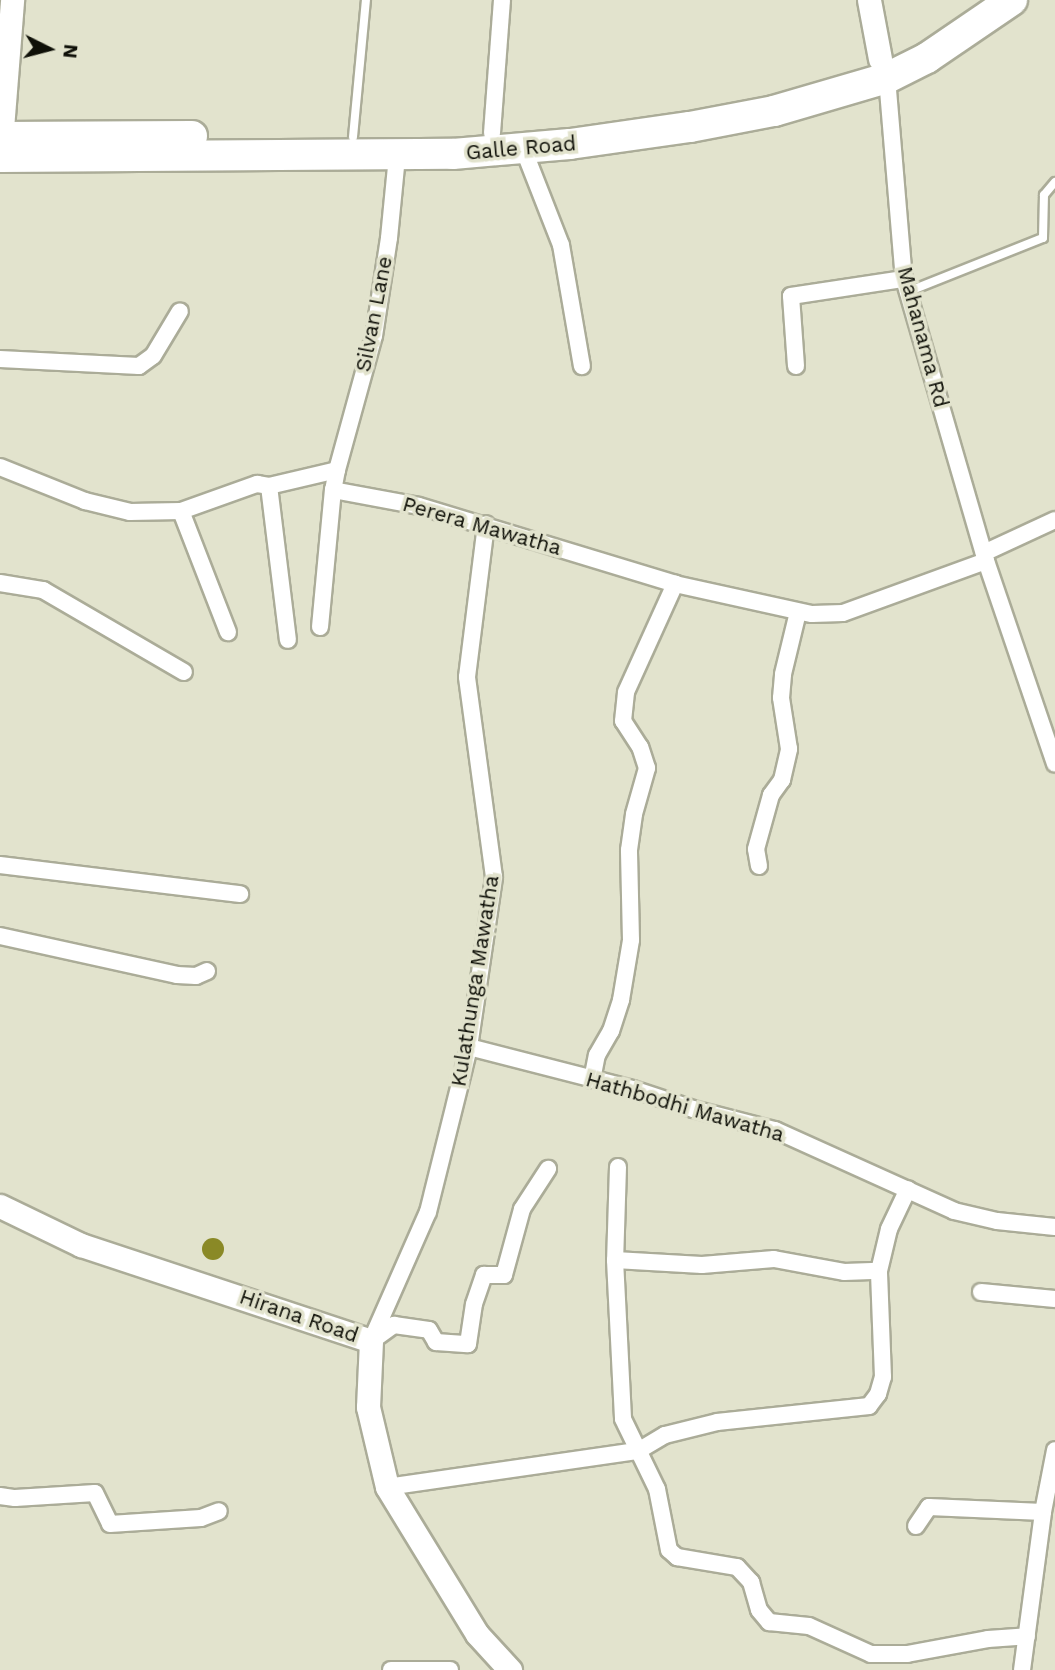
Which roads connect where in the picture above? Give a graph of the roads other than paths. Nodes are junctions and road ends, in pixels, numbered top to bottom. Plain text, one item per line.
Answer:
1 (12, 0) edge
2 (366, 0) edge
3 (502, 0) edge
4 (869, 0) edge
5 (984, 0) edge
6 (1012, 0) edge
7 (883, 68) junction
8 (492, 133) junction
9 (353, 136) junction
10 (0, 137) edge
11 (397, 147) junction
12 (523, 148) junction
13 (0, 157) edge
14 (1055, 182) edge
15 (906, 285) junction
16 (180, 311) dead end
17 (0, 359) edge
18 (582, 366) dead end
19 (796, 366) dead end
20 (0, 467) edge
21 (337, 470) junction
22 (269, 486) junction
23 (333, 490) junction
24 (181, 511) junction
25 (1055, 520) edge
26 (486, 524) junction
27 (984, 554) junction
28 (0, 583) edge
29 (675, 584) junction
30 (798, 612) junction
31 (320, 627) dead end
32 (228, 632) dead end
33 (288, 640) dead end
34 (184, 672) dead end
35 (1051, 739) edge
36 (1055, 764) edge
37 (0, 866) edge
38 (759, 866) dead end
39 (240, 894) dead end
40 (0, 936) edge
41 (207, 971) dead end
42 (469, 1047) junction
43 (592, 1080) junction
44 (618, 1167) dead end
45 (548, 1169) dead end
46 (908, 1189) junction
47 (0, 1206) edge
48 (1055, 1227) edge
49 (615, 1261) junction
50 (879, 1271) junction
51 (981, 1292) dead end
52 (1055, 1299) edge
53 (371, 1341) junction
54 (1055, 1450) edge
55 (638, 1451) junction
56 (387, 1487) junction
57 (0, 1496) edge
58 (1048, 1504) edge
59 (219, 1511) dead end
60 (916, 1526) dead end
61 (1027, 1636) junction
62 (391, 1670) edge
63 (450, 1670) edge
64 (510, 1670) edge
65 (1023, 1670) edge

1 - 10 street
2 - 9 lane
3 - 8 street
4 - 7 street
5 - 7 highway, Galle Road
6 - 7 highway, Galle Road
7 - 8 highway, Galle Road
7 - 12 highway, Galle Road
7 - 15 street, Mahanama Rd
8 - 11 highway, Galle Road
9 - 10 highway, Galle Road
9 - 11 highway, Galle Road
10 - 13 street
11 - 12 highway, Galle Road
11 - 13 highway, Galle Road
11 - 21 street, Silvan Lane
12 - 18 street
14 - 15 lane
15 - 19 street
15 - 27 street, Mahanama Rd
16 - 17 street
20 - 24 street
21 - 22 street
21 - 23 street
22 - 24 street
22 - 33 street
23 - 26 street, Perera Mawatha
23 - 31 street
24 - 32 street
25 - 27 street, Perera Mawatha
26 - 29 street, Perera Mawatha
26 - 42 street, Kulathunga Mawatha
27 - 30 street, Perera Mawatha
27 - 35 street, Mahanama Rd
28 - 34 street
29 - 30 street, Perera Mawatha
29 - 43 street
30 - 38 street
35 - 36 street, Mahanama Rd
37 - 39 street
40 - 41 street
42 - 43 street, Hathbodhi Mawatha
42 - 53 street, Kulathunga Mawatha
43 - 46 street, Hathbodhi Mawatha
44 - 49 street
45 - 53 street
46 - 48 street, Hathbodhi Mawatha
46 - 50 street
47 - 53 street, Hirana Road
49 - 50 street
49 - 55 street
50 - 55 street
51 - 52 street
53 - 56 street, Hirana Road
54 - 58 street
55 - 56 street
55 - 61 street
56 - 64 street, Hirana Road
57 - 59 street
58 - 60 street
58 - 61 street
61 - 65 street
62 - 63 street

